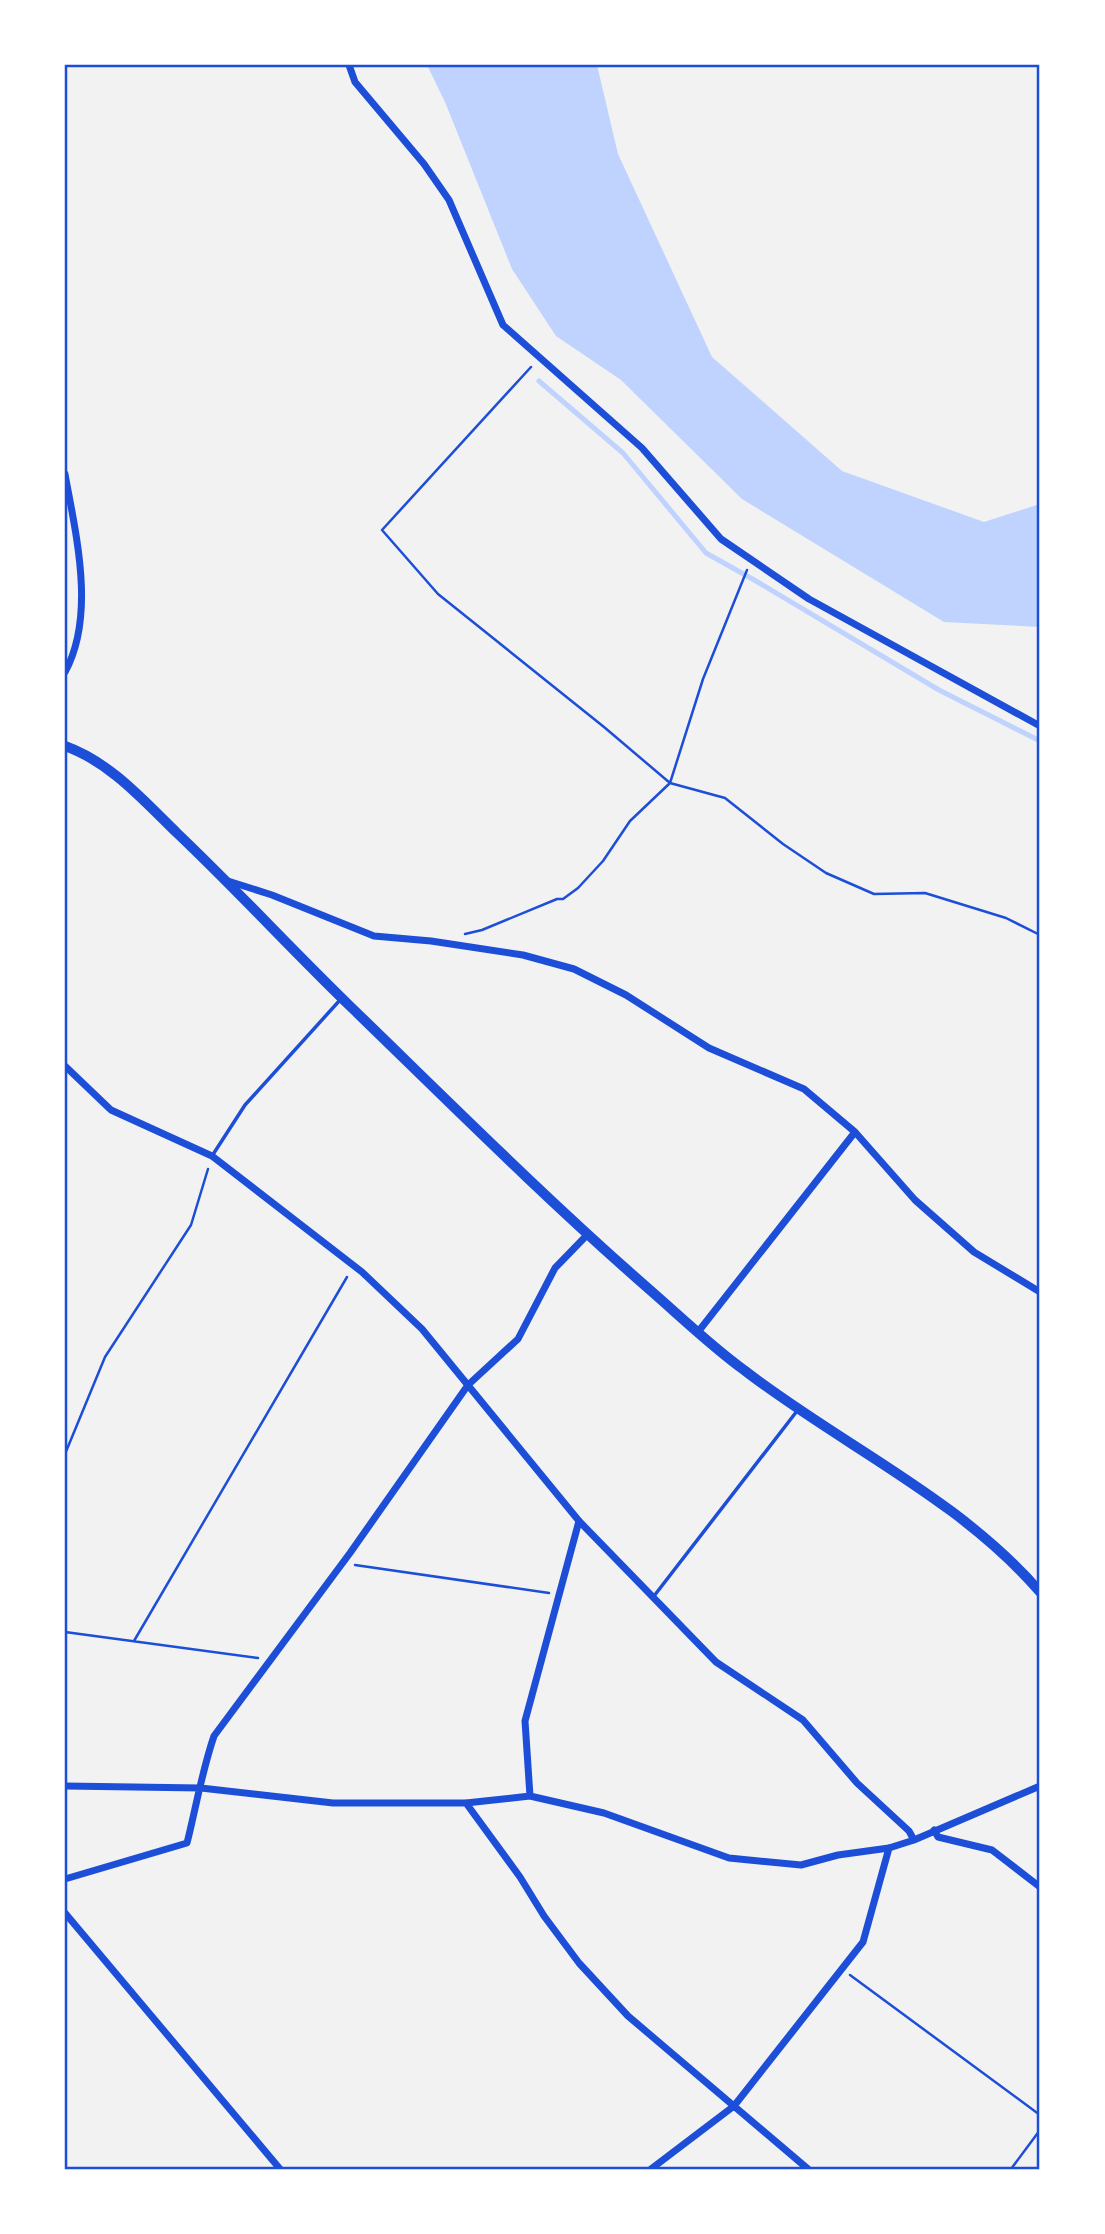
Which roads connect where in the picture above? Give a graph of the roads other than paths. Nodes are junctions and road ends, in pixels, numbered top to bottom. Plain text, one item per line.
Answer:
1 (349, 65) edge
2 (65, 474) edge
3 (65, 672) edge
4 (1040, 726) edge
5 (65, 746) edge
6 (227, 881) junction
7 (341, 998) junction
8 (65, 1066) edge
9 (855, 1132) junction
10 (212, 1156) junction
11 (587, 1235) junction
12 (1040, 1292) edge
13 (698, 1332) junction
14 (468, 1385) junction
15 (798, 1410) junction
16 (579, 1521) junction
17 (1040, 1592) edge
18 (653, 1598) junction
19 (65, 1786) edge
20 (1040, 1787) edge
21 (201, 1788) junction
22 (530, 1796) junction
23 (466, 1803) junction
24 (934, 1830) junction
25 (914, 1840) junction
26 (889, 1847) junction
27 (65, 1879) edge
28 (1040, 1887) edge
29 (65, 1913) edge
30 (734, 2106) junction
31 (280, 2169) edge
32 (651, 2169) edge
33 (807, 2169) edge

1 - 4 street
2 - 3 street
5 - 6 main road
6 - 7 main road
6 - 9 street
7 - 10 lane
7 - 11 main road
8 - 10 street
9 - 12 street
9 - 13 street
10 - 14 street
11 - 13 main road
11 - 14 street
13 - 15 main road
14 - 16 street
14 - 21 street
15 - 17 main road
15 - 18 lane
16 - 18 street
16 - 22 street
18 - 25 street
19 - 21 street
20 - 24 street
21 - 23 street
21 - 27 street
22 - 23 street
22 - 26 street
23 - 30 street
24 - 25 street
24 - 28 street
25 - 26 street
26 - 30 street
29 - 31 street
30 - 32 street
30 - 33 street

